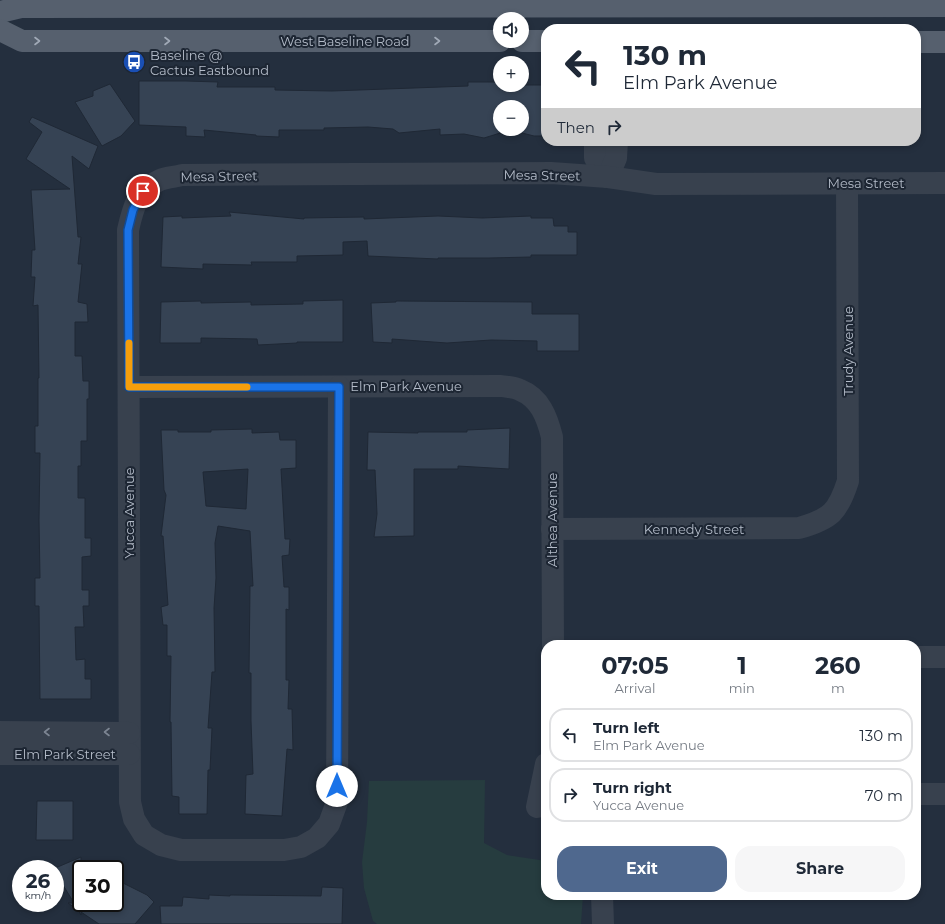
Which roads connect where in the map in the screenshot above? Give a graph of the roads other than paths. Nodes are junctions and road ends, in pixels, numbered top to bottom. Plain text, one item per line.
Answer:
1 (164, 3) edge
2 (323, 3) edge
3 (577, 3) edge
4 (758, 3) edge
5 (945, 6) edge
6 (0, 12) edge
7 (0, 30) edge
8 (493, 41) edge
9 (529, 41) edge
10 (541, 41) edge
11 (921, 42) edge
12 (945, 42) edge
13 (595, 146) edge
14 (617, 146) edge
15 (608, 177) junction
16 (945, 183) edge
17 (847, 184) junction
18 (143, 191) joint
19 (129, 387) junction
20 (339, 387) junction
21 (536, 400) joint
22 (832, 514) joint
23 (552, 529) junction
24 (553, 640) edge
25 (921, 657) edge
26 (945, 657) edge
27 (0, 732) edge
28 (129, 732) junction
29 (0, 754) edge
30 (129, 754) junction
31 (541, 788) edge
32 (921, 794) edge
33 (945, 794) edge
34 (537, 807) dead end
35 (602, 900) edge
36 (603, 924) edge

1 - 2 main road
1 - 6 main road
2 - 3 main road
3 - 4 main road
4 - 5 main road
7 -> 8 main road, West Baseline Road
9 - 10 main road
11 - 12 main road
13 - 15 street
14 - 15 street
15 - 17 street, Mesa Street
15 - 18 street, Mesa Street
16 - 17 street, Mesa Street
17 - 22 street, Trudy Avenue
18 - 19 street, Yucca Avenue
19 - 20 street, Elm Park Avenue
19 - 28 street, Yucca Avenue
20 - 21 street, Elm Park Avenue
20 - 30 street, Yucca Avenue
21 - 23 street, Althea Avenue
22 - 23 street, Kennedy Street
23 - 24 street, Althea Avenue
25 - 26 street
28 -> 27 street, Elm Park Street
28 - 30 street, Yucca Avenue
29 - 30 street, Elm Park Street
31 - 34 street
32 - 33 street
35 - 36 street

